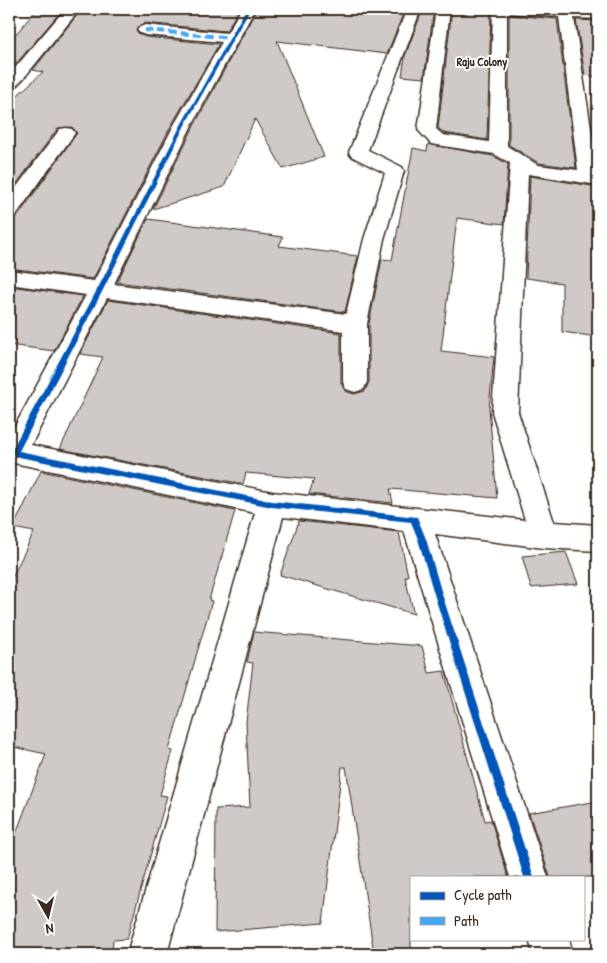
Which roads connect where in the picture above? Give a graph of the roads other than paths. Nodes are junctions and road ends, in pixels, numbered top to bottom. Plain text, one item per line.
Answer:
1 (73, 9) edge
2 (248, 9) edge
3 (414, 9) edge
4 (443, 9) edge
5 (500, 9) edge
6 (509, 9) edge
7 (566, 13) junction
8 (598, 15) edge
9 (145, 30) dead end
10 (232, 38) junction
11 (12, 78) edge
12 (66, 133) dead end
13 (498, 149) junction
14 (519, 162) junction
15 (593, 178) edge
16 (9, 211) edge
17 (9, 277) edge
18 (100, 290) junction
19 (355, 324) junction
20 (355, 382) dead end
21 (10, 456) edge
22 (272, 504) junction
23 (414, 519) junction
24 (544, 535) junction
25 (598, 538) edge
26 (528, 876) edge
27 (549, 940) edge
28 (147, 954) edge
29 (553, 954) edge

1 - 11 street
2 - 10 street
3 - 19 street
4 - 13 street
5 - 13 street
6 - 7 street
7 - 8 street
7 - 15 street
9 - 10 street
10 - 18 street
12 - 16 street
13 - 14 street
14 - 15 street
14 - 24 street
17 - 18 street
18 - 19 street
18 - 21 street
19 - 20 street
21 - 22 street
22 - 23 street
22 - 28 street
23 - 24 street
23 - 26 street
24 - 25 street
27 - 29 street

